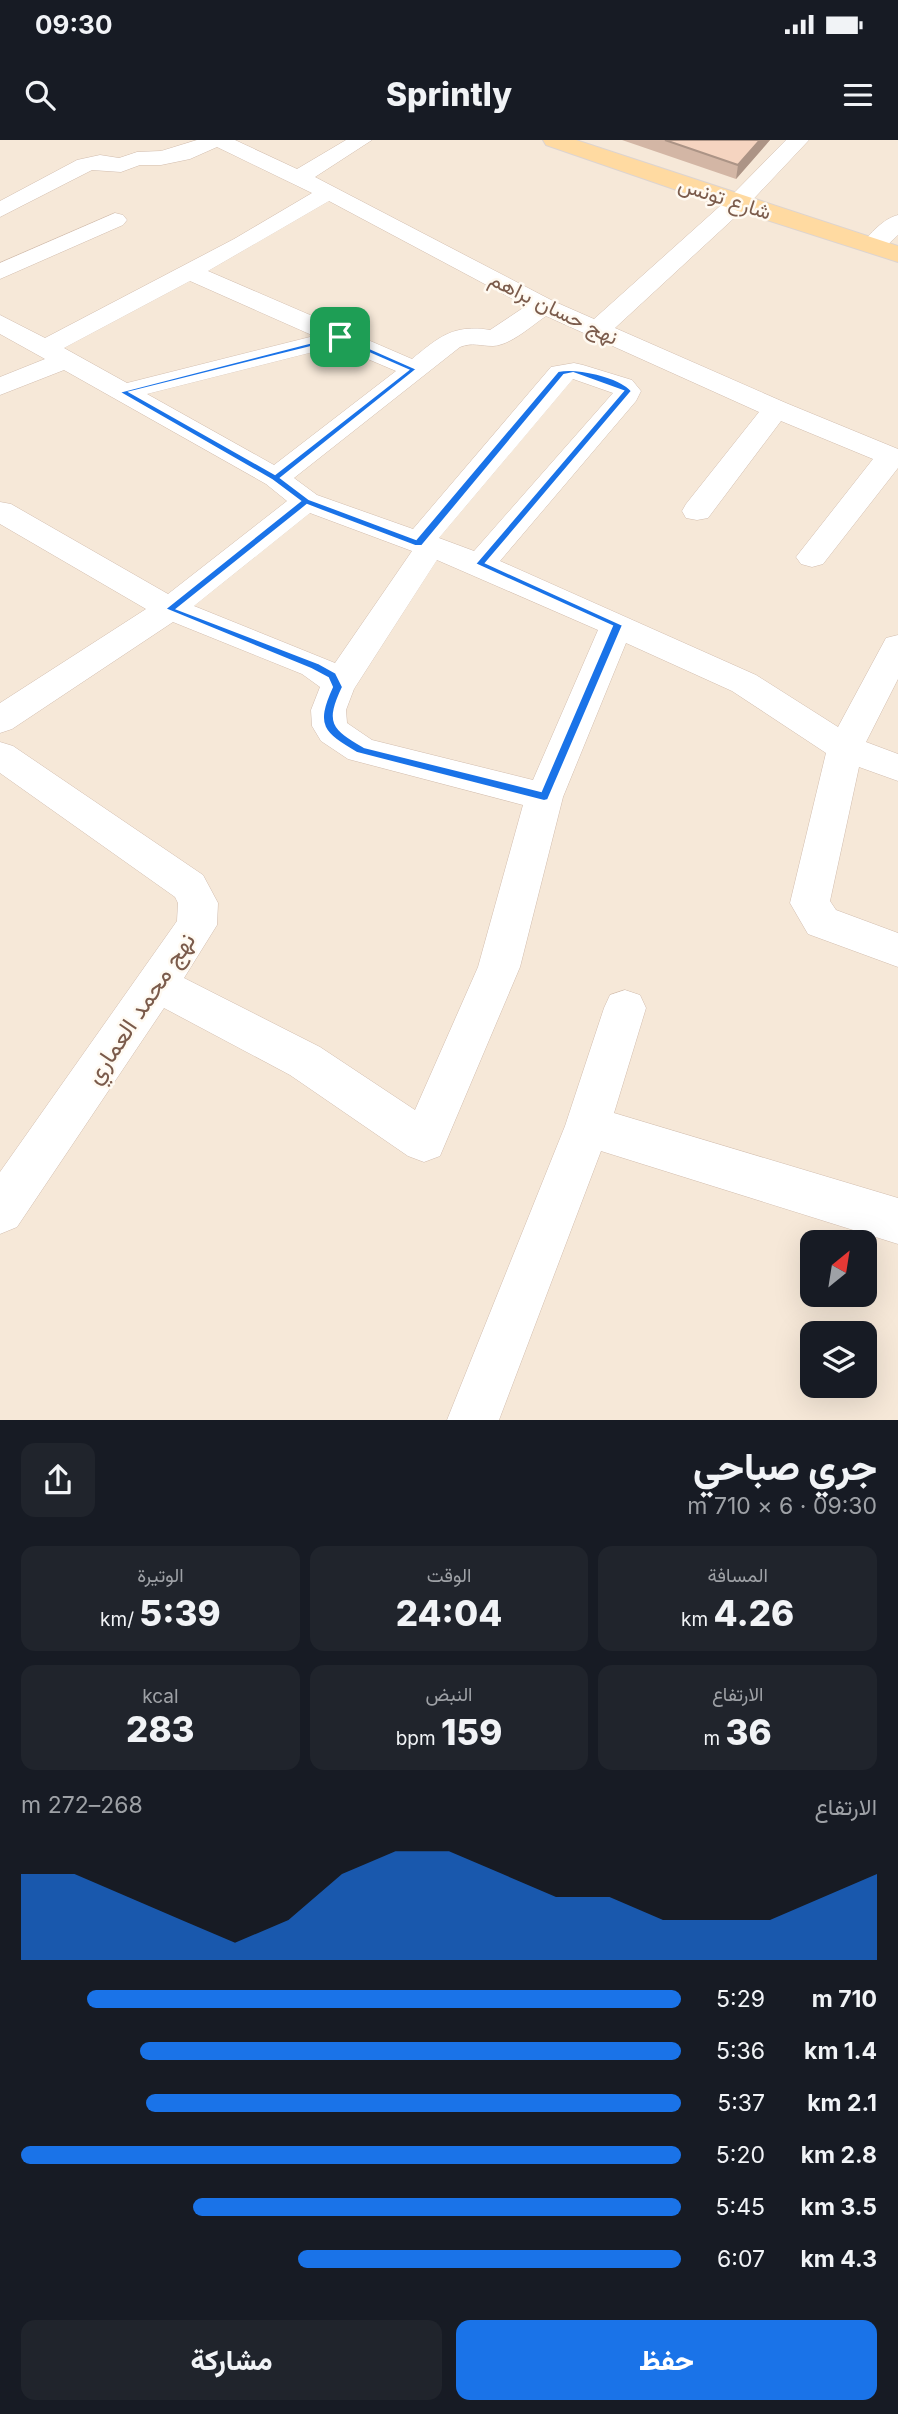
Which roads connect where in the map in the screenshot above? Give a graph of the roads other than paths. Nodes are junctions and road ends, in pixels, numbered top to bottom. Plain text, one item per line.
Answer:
1 (217, 140) edge
2 (361, 140) edge
3 (554, 140) edge
4 (798, 140) edge
5 (299, 177) junction
6 (329, 192) junction
7 (737, 203) junction
8 (0, 210) edge
9 (115, 220) dead end
10 (898, 222) edge
11 (873, 246) junction
12 (898, 254) edge
13 (0, 272) edge
14 (189, 272) junction
15 (544, 306) junction
16 (0, 323) edge
17 (597, 330) junction
18 (340, 337) junction
19 (56, 354) junction
20 (413, 369) junction
21 (0, 387) edge
22 (123, 392) junction
23 (776, 409) junction
24 (898, 426) edge
25 (888, 456) edge
26 (276, 478) junction
27 (306, 501) junction
28 (0, 511) edge
29 (697, 511) dead end
30 (424, 545) junction
31 (812, 557) dead end
32 (480, 564) junction
33 (170, 609) junction
34 (617, 625) junction
35 (898, 646) edge
36 (337, 687) junction
37 (0, 720) edge
38 (845, 748) junction
39 (0, 755) edge
40 (898, 768) edge
41 (544, 797) junction
42 (898, 950) edge
43 (157, 984) junction
44 (625, 1008) dead end
45 (588, 1126) junction
46 (2, 1204) edge
47 (898, 1221) edge
48 (473, 1420) edge

1 - 5 street, نهج حسان براهم
1 - 8 street
2 - 5 street
3 - 7 main road, شارع تونس
4 - 7 street
5 - 6 street, نهج حسان براهم
6 - 14 street
6 - 15 street, نهج حسان براهم
7 - 11 main road, شارع تونس
7 - 17 street
9 - 13 street
10 - 11 street
11 - 12 main road, شارع تونس
14 - 18 street
14 - 19 street
15 - 17 street, نهج حسان براهم
15 - 20 street
16 - 19 street
17 - 23 street, نهج حسان براهم
18 - 20 street
18 - 22 street
19 - 21 street
19 - 22 street
20 - 26 street
22 - 26 street
23 - 25 street, نهج حسان براهم
23 - 29 street
24 - 25 street
25 - 31 street
26 - 27 street
27 - 30 street
27 - 33 street
28 - 33 street
30 - 32 street
30 - 32 street
30 - 36 street
32 - 34 street
33 - 36 street
33 - 37 street
34 - 38 street
34 - 41 street
35 - 38 street
36 - 41 street
38 - 40 street
38 - 42 street
39 - 43 street, نهج محمد العماري
41 - 43 street
43 - 46 street, نهج محمد العماري
44 - 45 street
45 - 47 street
45 - 48 street

